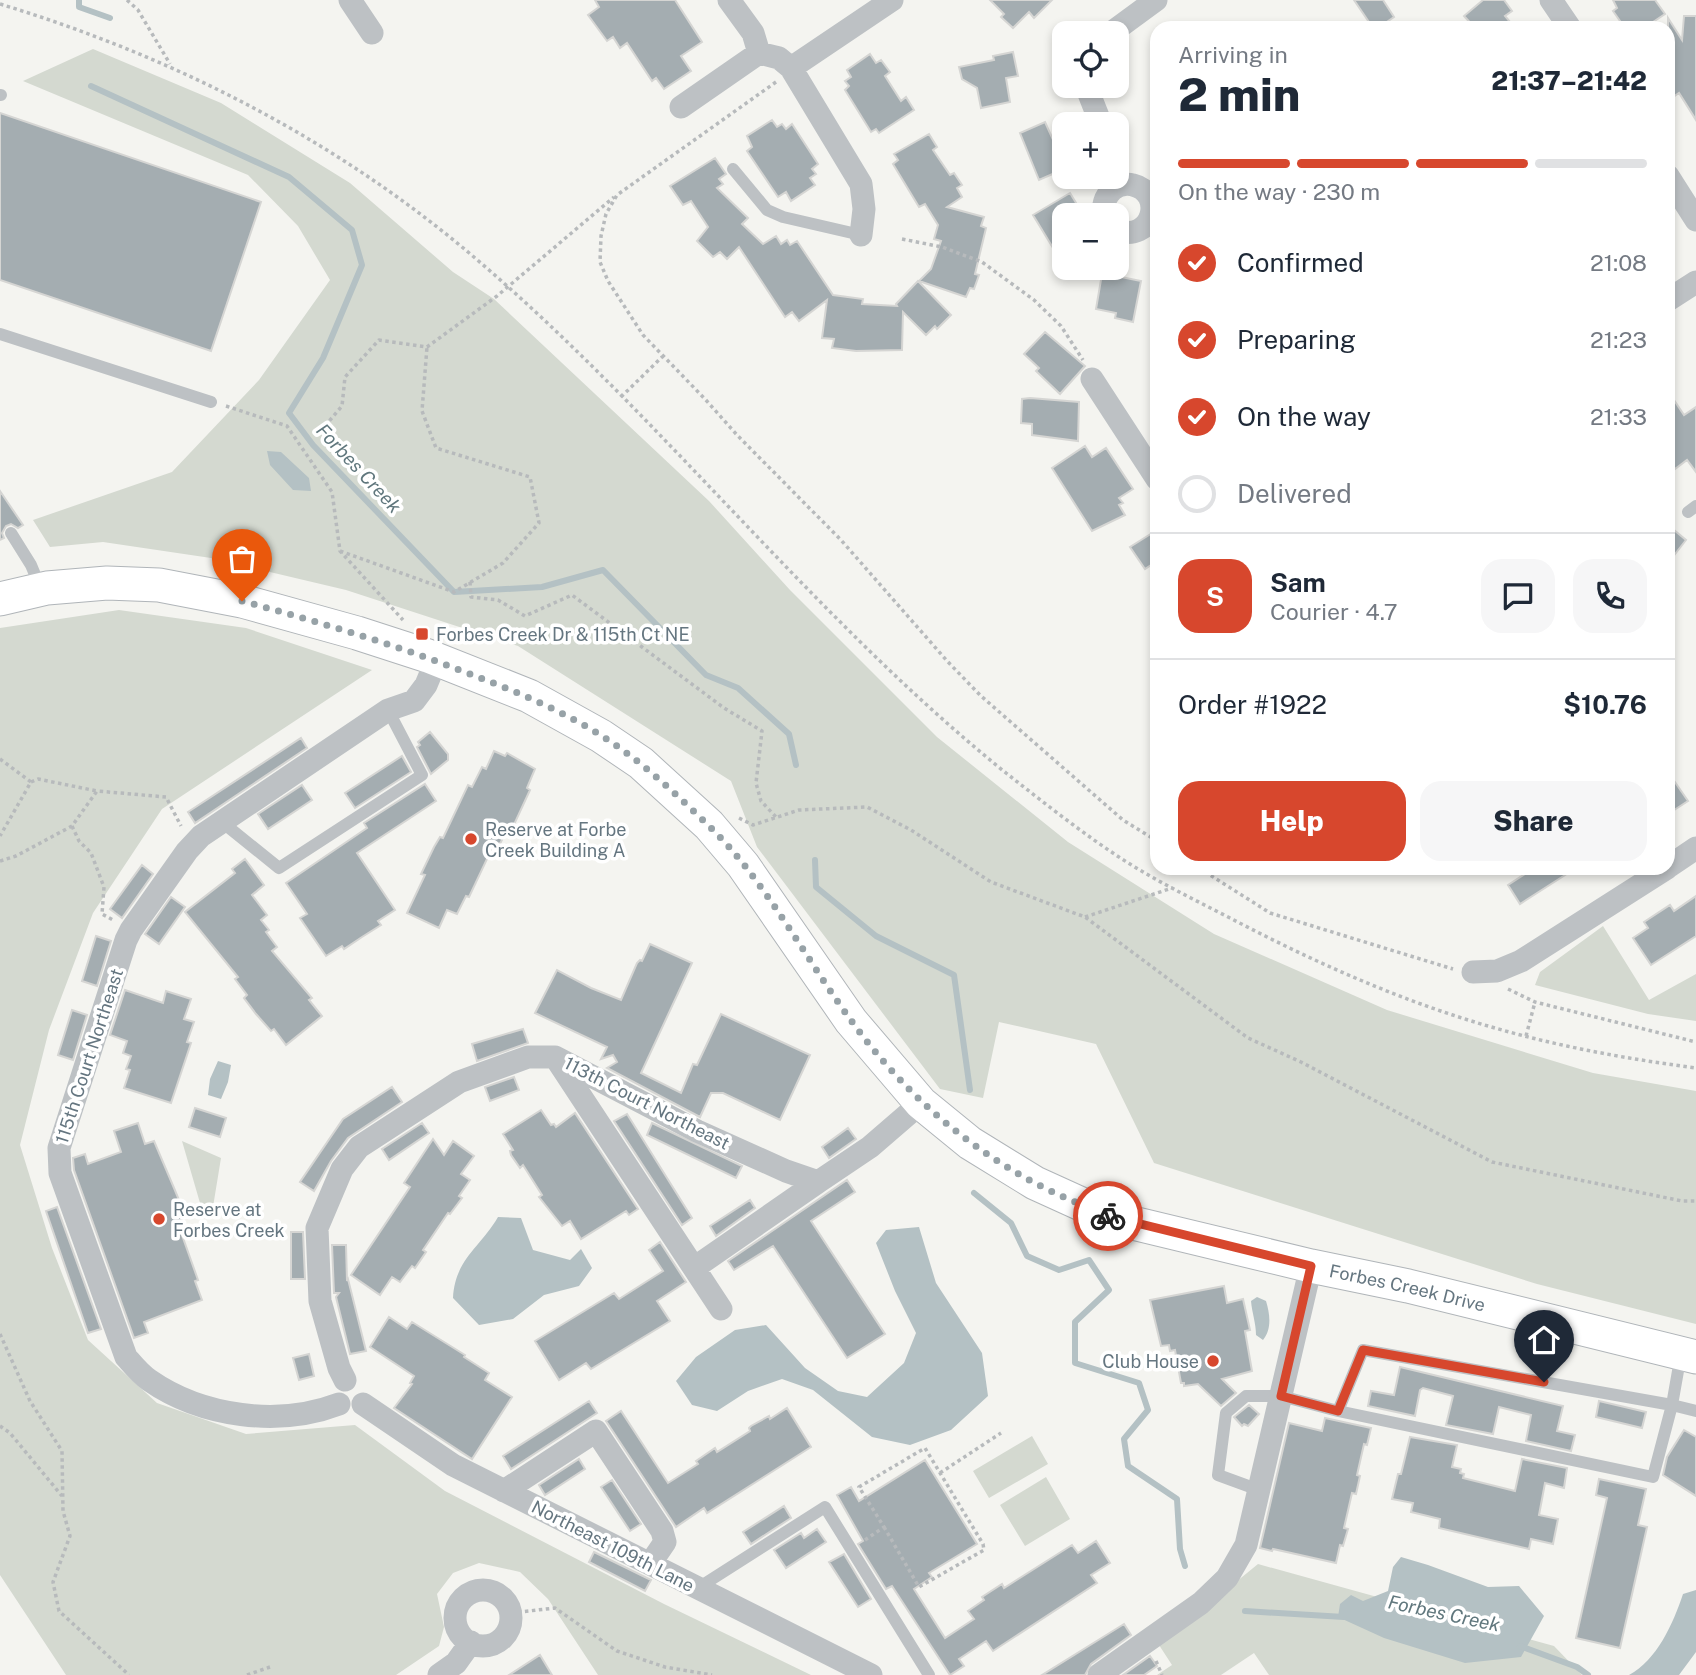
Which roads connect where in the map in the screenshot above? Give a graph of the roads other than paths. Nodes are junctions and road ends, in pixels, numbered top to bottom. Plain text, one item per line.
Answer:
1 (350, 0) edge
2 (729, 0) edge
3 (892, 0) edge
4 (1156, 0) edge
5 (1551, 0) edge
6 (1127, 21) edge
7 (1565, 21) edge
8 (372, 33) dead end
9 (759, 53) junction
10 (783, 71) junction
11 (681, 107) dead end
12 (733, 169) dead end
13 (1129, 181) edge
14 (1675, 187) edge
15 (1150, 198) edge
16 (1150, 216) edge
17 (1696, 220) edge
18 (1129, 234) edge
19 (861, 235) joint
20 (1696, 282) edge
21 (1675, 296) edge
22 (0, 334) edge
23 (1087, 370) road end
24 (211, 402) road end
25 (1150, 468) edge
26 (11, 533) dead end
27 (44, 588) junction
28 (0, 599) edge
29 (436, 661) junction
30 (388, 710) junction
31 (222, 822) junction
32 (1696, 848) edge
33 (1675, 862) edge
34 (1656, 875) edge
35 (1473, 972) road end
36 (555, 1057) junction
37 (921, 1103) junction
38 (818, 1182) junction
39 (1311, 1266) junction
40 (694, 1268) junction
41 (721, 1309) dead end
42 (1689, 1355) edge
43 (345, 1380) junction
44 (1281, 1396) junction
45 (339, 1404) junction
46 (363, 1404) junction
47 (1672, 1405) junction
48 (1338, 1411) junction
49 (1696, 1411) edge
50 (1259, 1490) junction
51 (504, 1491) junction
52 (650, 1564) junction
53 (698, 1588) junction
54 (471, 1642) junction
55 (439, 1675) edge
56 (872, 1675) edge
57 (929, 1675) edge
58 (1098, 1675) edge

1 - 8 street
2 - 9 street
3 - 10 street
4 - 6 street
5 - 7 street
9 - 10 street
9 - 11 street
10 - 19 street
12 - 19 lane
13 - 15 street
14 - 17 street
16 - 18 street
20 - 21 street
22 - 24 lane
23 - 25 street
26 - 27 lane
27 - 28 street, Forbes Creek Drive
27 - 29 street, Forbes Creek Drive
29 - 30 street, 115th Court Northeast
29 - 37 street, Forbes Creek Drive
30 - 31 street, 115th Court Northeast
30 - 31 lane
31 - 45 street, 115th Court Northeast
32 - 33 street
34 - 35 street
36 - 38 street, 113th Court Northeast
36 - 40 street
36 - 43 street, 113th Court Northeast
37 - 38 street
37 - 39 street, Forbes Creek Drive
38 - 40 street
39 - 42 street, Forbes Creek Drive
39 - 44 street
40 - 41 street
42 - 47 lane
43 - 45 street
43 - 46 street
44 - 48 lane
44 - 50 street
44 - 50 lane
45 - 46 street
46 - 51 street, Northeast 109th Lane
47 - 48 lane
47 - 48 lane
47 - 49 lane
50 - 58 street
51 - 52 street, Northeast 109th Lane
51 - 52 street
52 - 53 street, Northeast 109th Lane
53 - 56 street, Northeast 109th Lane
53 - 57 lane
54 - 54 street
54 - 55 street

